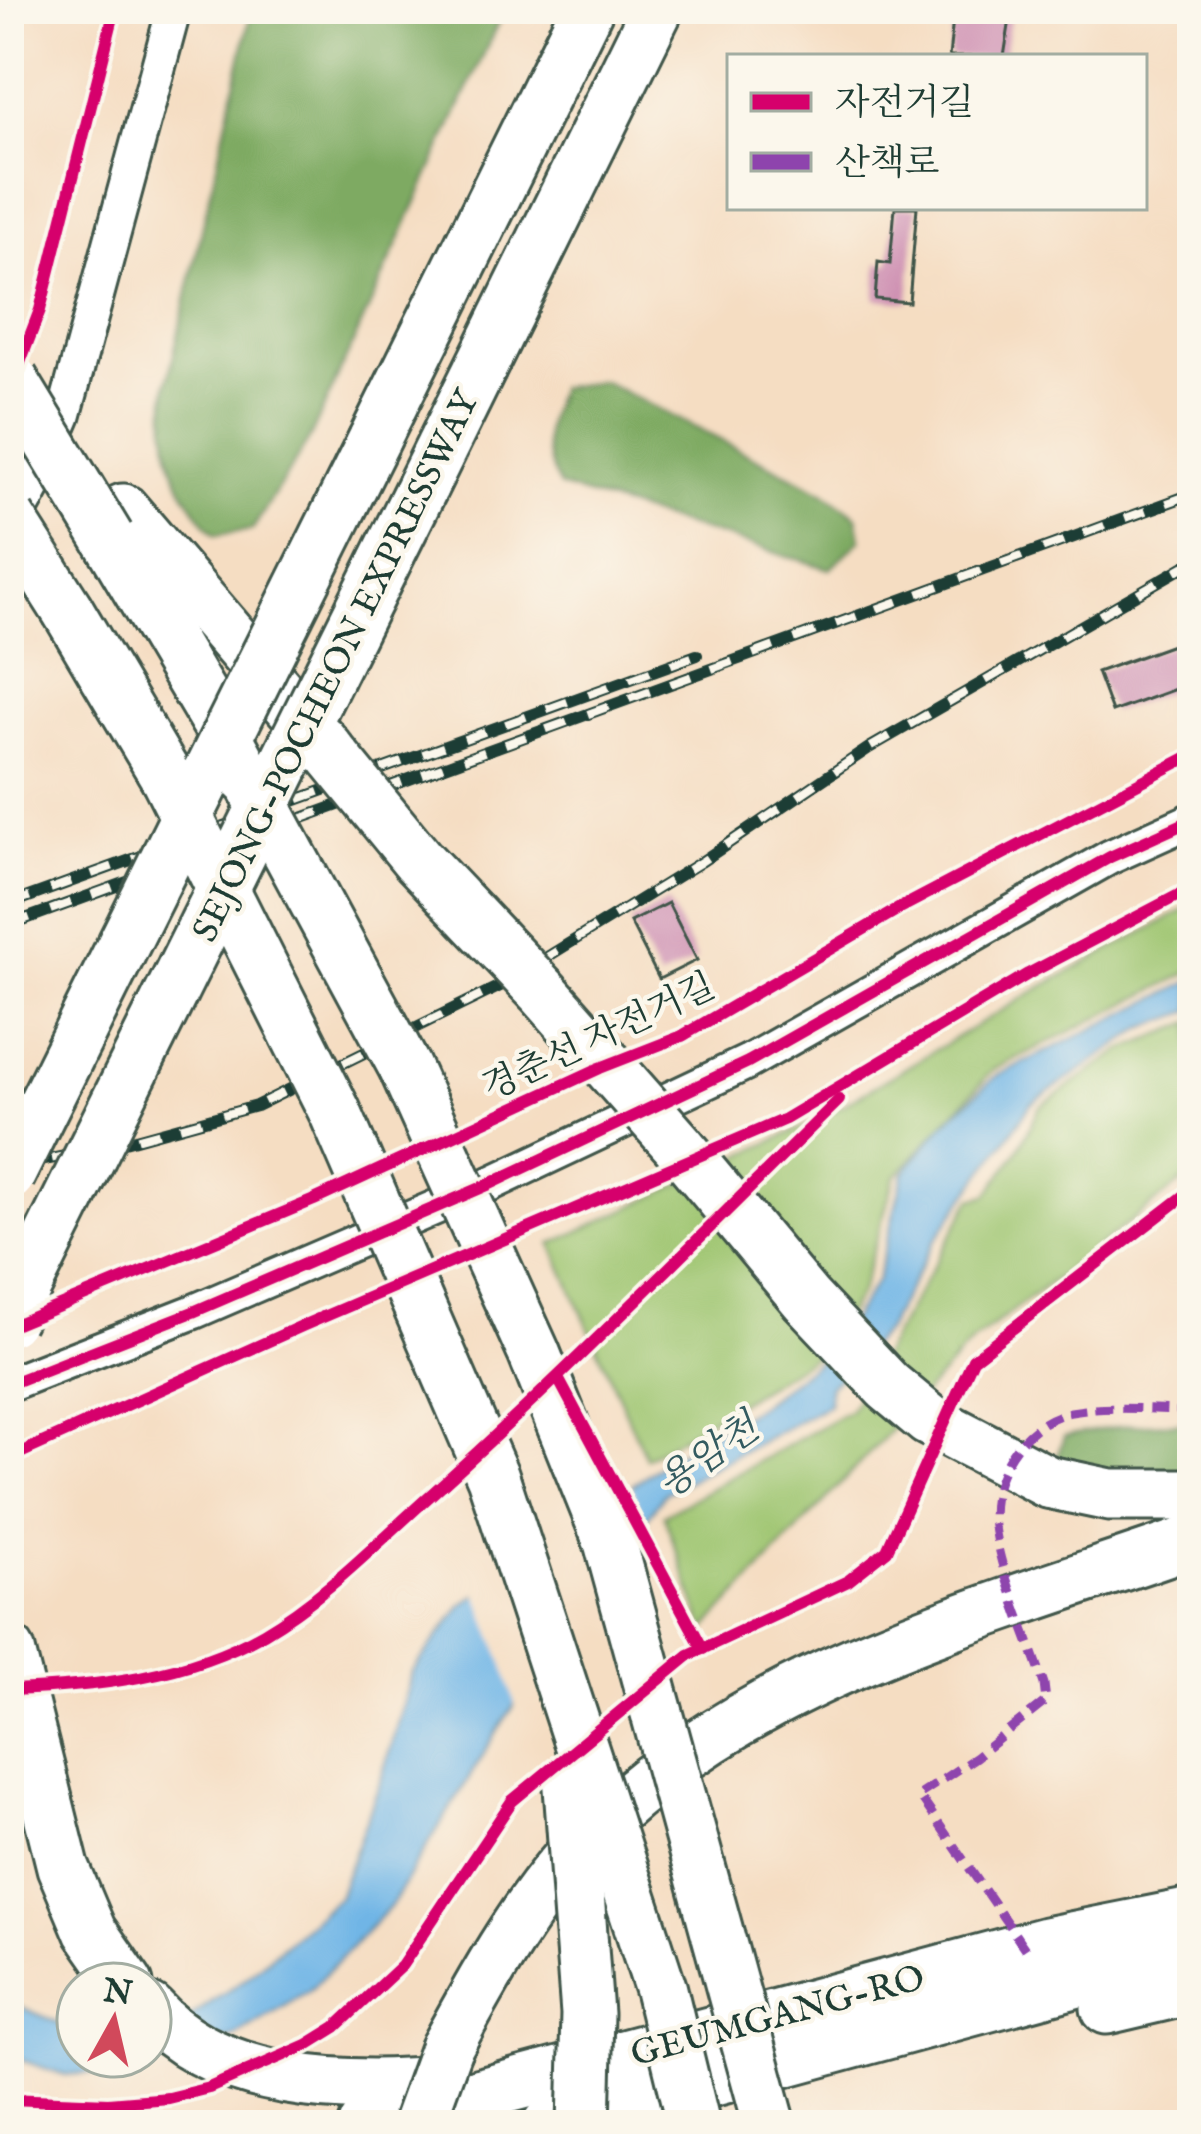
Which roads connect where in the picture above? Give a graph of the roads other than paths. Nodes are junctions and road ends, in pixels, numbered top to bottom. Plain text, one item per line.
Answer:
1 (174, 9) edge
2 (587, 9) edge
3 (657, 9) edge
4 (11, 377) edge
5 (9, 518) edge
6 (115, 524) junction
7 (9, 532) edge
8 (1192, 820) edge
9 (9, 1175) edge
10 (9, 1320) edge
11 (9, 1384) edge
12 (1192, 1495) edge
13 (1192, 1541) edge
14 (9, 1652) edge
15 (562, 1690) junction
16 (1192, 1898) edge
17 (1192, 1914) edge
18 (1046, 1943) junction
19 (1192, 1950) edge
20 (110, 1960) edge
21 (1192, 1988) edge
22 (174, 2032) edge
23 (369, 2106) edge
24 (418, 2125) edge
25 (549, 2125) edge
26 (584, 2125) edge
27 (666, 2125) edge
28 (694, 2125) edge
29 (770, 2125) edge

1 - 7 street
2 - 9 highway, SEJONG-POCHEON EXPRESSWAY, bridge
3 - 10 highway, SEJONG-POCHEON EXPRESSWAY, bridge
4 - 6 highway, bridge
5 - 15 highway, bridge
6 - 12 highway, bridge
6 - 29 highway, bridge
8 - 11 street
13 - 24 highway, bridge
14 - 20 highway
15 - 26 highway, bridge
15 - 28 highway, bridge
16 - 18 highway
17 - 18 highway, GEUMGANG-RO
18 - 23 highway, GEUMGANG-RO
19 - 25 highway, GEUMGANG-RO
21 - 27 highway
22 - 23 highway, GEUMGANG-RO

